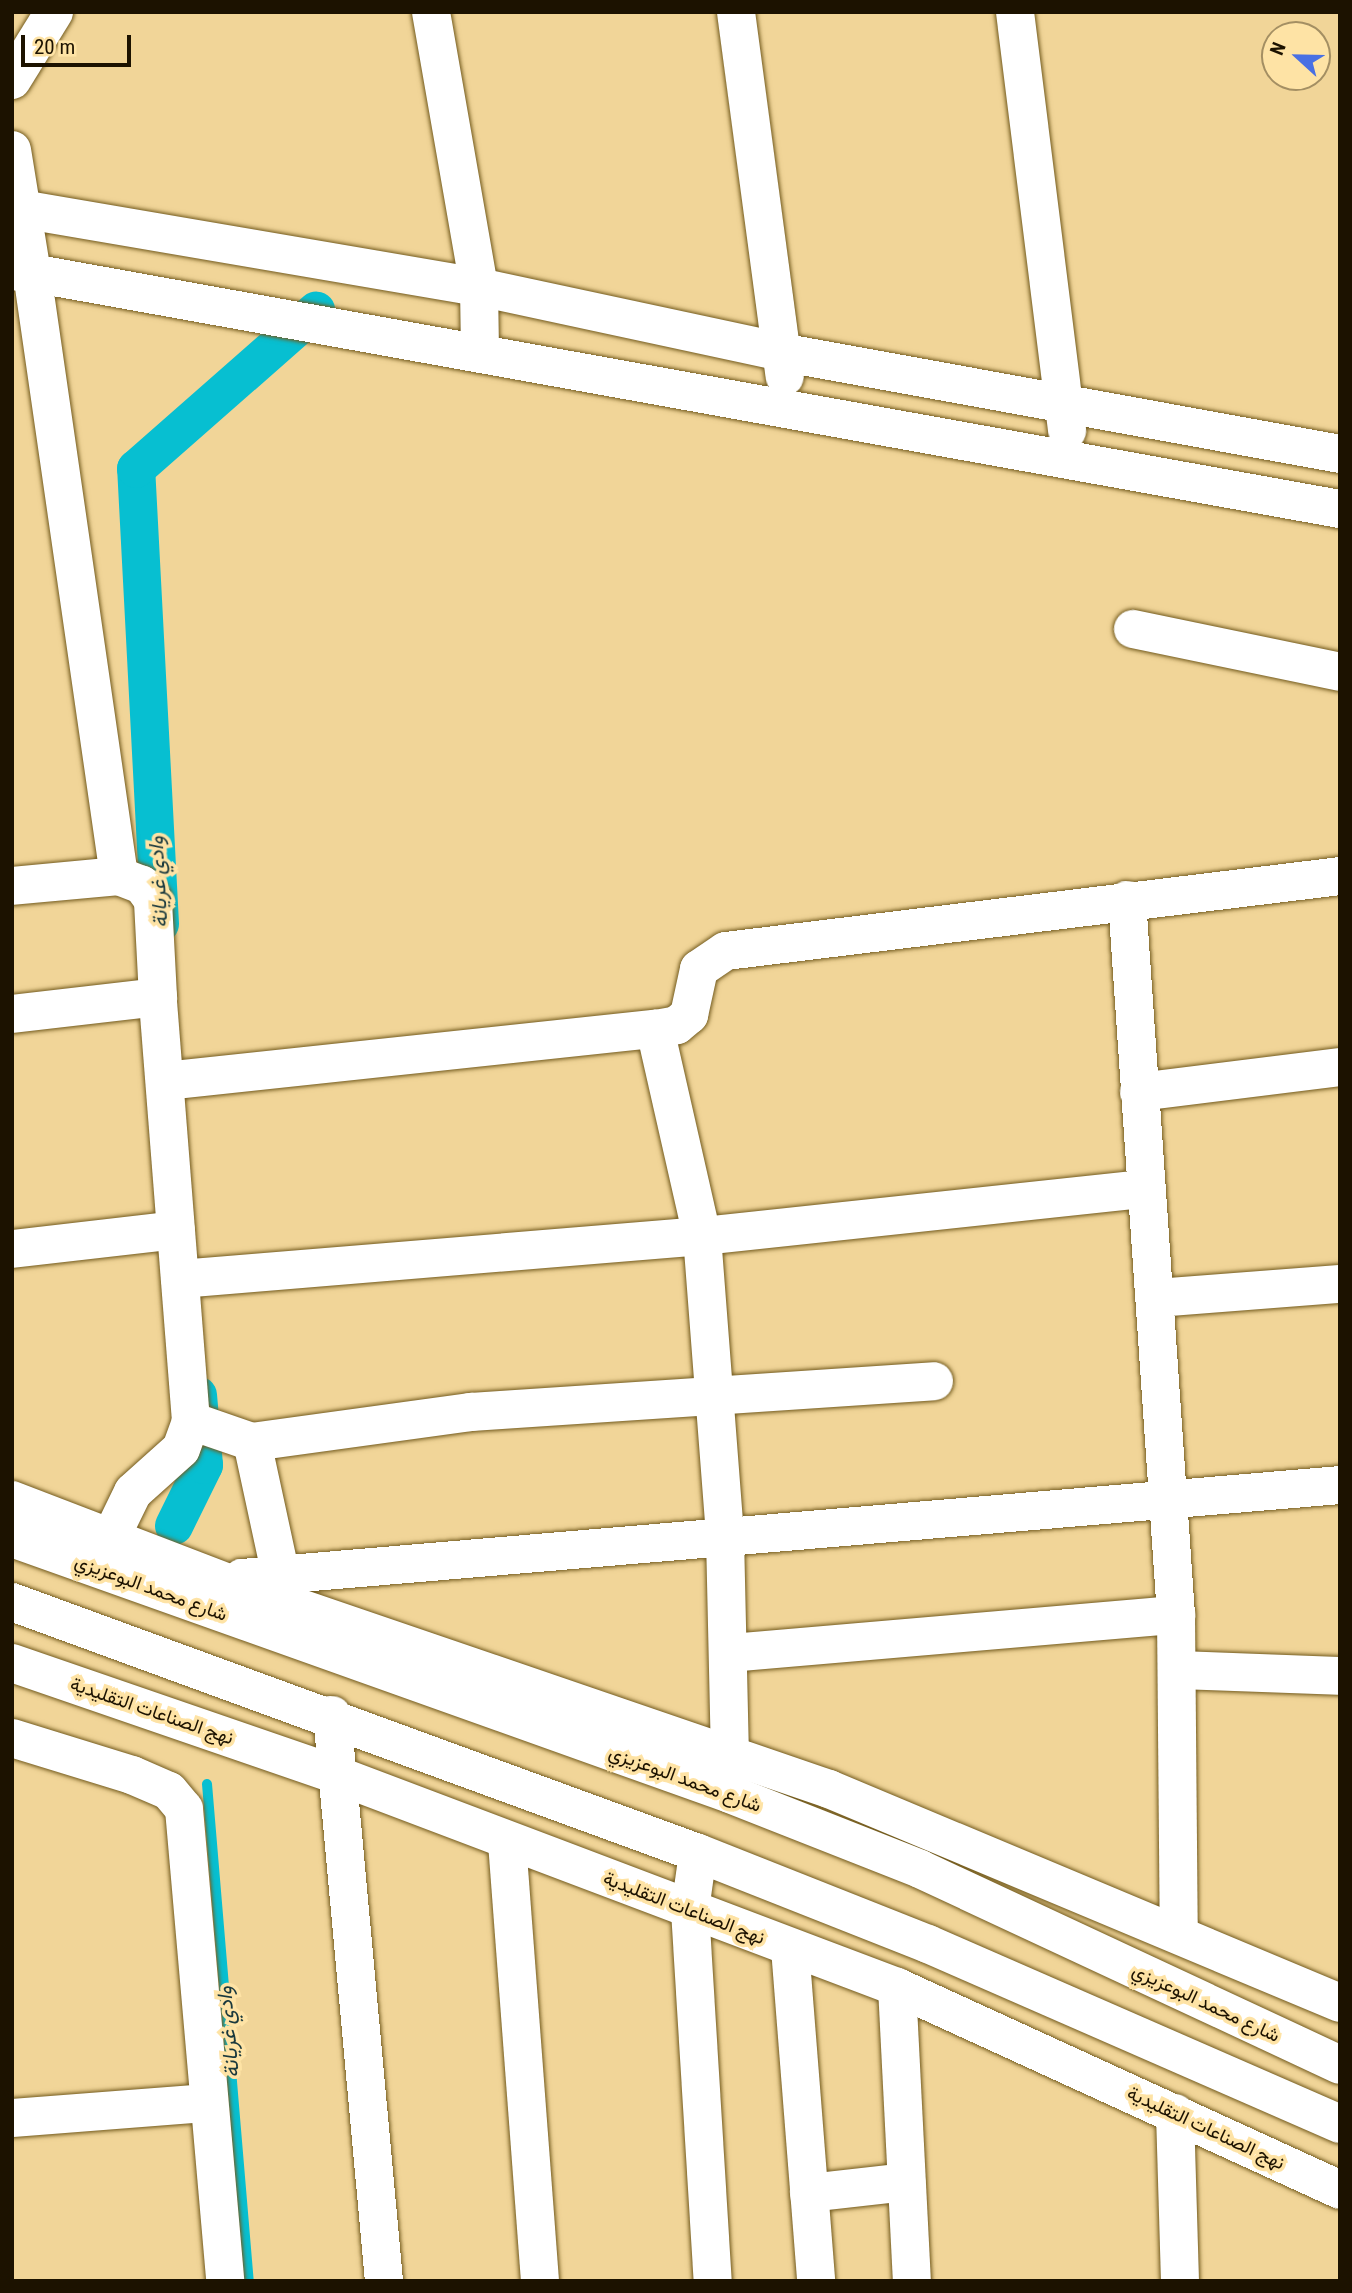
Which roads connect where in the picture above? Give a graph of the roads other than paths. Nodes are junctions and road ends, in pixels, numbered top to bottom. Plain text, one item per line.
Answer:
1 (54, 12) edge
2 (431, 12) edge
3 (736, 12) edge
4 (1015, 12) edge
5 (12, 80) edge
6 (12, 150) edge
7 (21, 209) junction
8 (22, 272) edge
9 (479, 287) junction
10 (480, 352) junction
11 (786, 353) junction
12 (1067, 407) junction
13 (784, 410) junction
14 (1340, 454) edge
15 (1066, 461) junction
16 (1340, 509) edge
17 (1133, 629) dead end
18 (1340, 672) edge
19 (119, 876) junction
20 (1340, 876) edge
21 (12, 887) edge
22 (1127, 900) junction
23 (158, 997) junction
24 (12, 1014) edge
25 (655, 1029) junction
26 (1340, 1067) edge
27 (164, 1081) junction
28 (1139, 1091) junction
29 (1144, 1189) junction
30 (176, 1230) junction
31 (702, 1236) junction
32 (12, 1249) edge
33 (180, 1279) junction
34 (1340, 1284) edge
35 (1156, 1298) junction
36 (934, 1381) dead end
37 (716, 1396) junction
38 (191, 1421) junction
39 (252, 1442) junction
40 (1340, 1485) edge
41 (12, 1500) edge
42 (1167, 1500) junction
43 (112, 1535) junction
44 (725, 1537) junction
45 (12, 1538) edge
46 (281, 1576) junction
47 (227, 1599) junction
48 (12, 1602) edge
49 (1176, 1615) junction
50 (730, 1653) junction
51 (12, 1663) edge
52 (1178, 1670) junction
53 (1340, 1676) edge
54 (332, 1714) junction
55 (12, 1738) edge
56 (730, 1756) junction
57 (334, 1774) junction
58 (507, 1842) junction
59 (698, 1853) junction
60 (690, 1910) junction
61 (1179, 1932) junction
62 (790, 1948) junction
63 (897, 1987) junction
64 (1340, 2003) edge
65 (1340, 2065) edge
66 (208, 2103) junction
67 (1175, 2113) junction
68 (12, 2118) edge
69 (1340, 2124) edge
70 (906, 2182) junction
71 (1340, 2190) edge
72 (809, 2193) junction
73 (225, 2281) edge
74 (384, 2281) edge
75 (540, 2281) edge
76 (713, 2281) edge
77 (816, 2281) edge
78 (912, 2281) edge
79 (1180, 2281) edge

1 - 5 main road
2 - 9 main road
3 - 11 main road
4 - 12 main road
6 - 7 main road
7 - 8 main road
7 - 9 main road
8 - 10 main road
8 - 19 main road
9 - 10 main road
9 - 11 main road
10 - 13 main road
11 - 12 main road
11 - 13 main road
12 - 14 main road
12 - 15 main road
13 - 15 main road
15 - 16 main road
17 - 18 main road
19 - 21 main road
19 - 23 main road
20 - 22 main road
22 - 25 main road
22 - 28 main road
23 - 24 main road
23 - 27 main road
25 - 27 main road
25 - 31 main road
26 - 28 main road
27 - 30 main road
28 - 29 main road
29 - 31 main road
29 - 35 main road
30 - 32 main road
30 - 33 main road
31 - 33 main road
31 - 37 main road
33 - 38 main road
34 - 35 main road
35 - 42 main road
36 - 37 main road
37 - 39 main road
37 - 44 main road
38 - 39 main road
38 - 43 main road
39 - 46 main road
40 - 42 main road
41 - 43 main road
42 - 44 main road
42 - 49 main road
43 - 47 main road
44 - 46 main road
44 - 50 main road
45 - 47 main road, شارع محمد البوعزيزي
46 - 47 main road
47 - 56 main road
47 - 65 main road, شارع محمد البوعزيزي
48 - 54 main road
49 - 50 main road
49 - 52 main road
50 - 56 main road
51 - 57 main road, نهج الصناعات التقليدية
52 - 53 main road
52 - 61 main road
54 - 57 main road
54 - 59 main road
55 - 66 main road
56 - 61 main road
57 - 58 main road, نهج الصناعات التقليدية
57 - 74 main road
58 - 60 main road, نهج الصناعات التقليدية
58 - 75 main road
59 - 60 main road
59 - 69 main road
60 - 62 main road, نهج الصناعات التقليدية
60 - 76 main road
61 - 64 main road
62 - 63 main road, نهج الصناعات التقليدية
62 - 72 main road
63 - 67 main road, نهج الصناعات التقليدية
63 - 70 main road
66 - 68 main road
66 - 73 main road
67 - 71 main road, نهج الصناعات التقليدية
67 - 79 main road
70 - 72 main road
70 - 78 main road
72 - 77 main road

